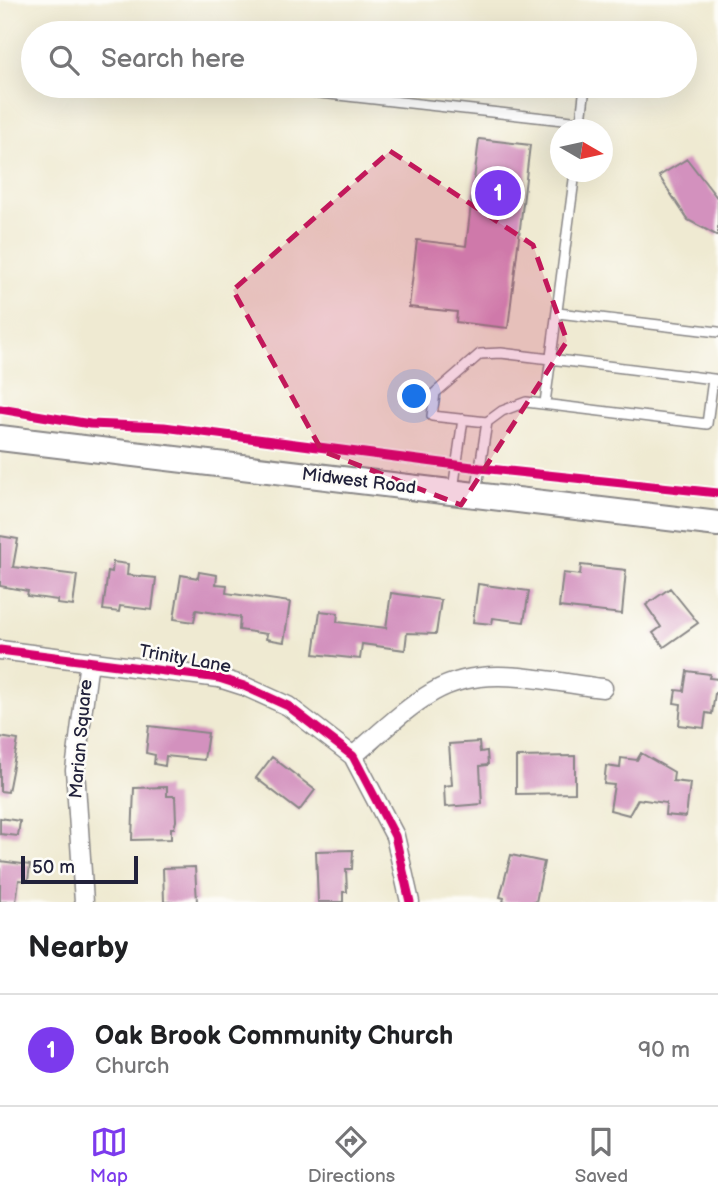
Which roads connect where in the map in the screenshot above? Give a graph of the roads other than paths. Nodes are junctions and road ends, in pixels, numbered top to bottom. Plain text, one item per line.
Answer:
1 (354, 98) edge
2 (584, 98) edge
3 (581, 119) edge
4 (550, 122) edge
5 (574, 182) edge
6 (558, 313) junction
7 (718, 332) edge
8 (550, 359) junction
9 (715, 379) edge
10 (545, 403) junction
11 (463, 419) junction
12 (487, 422) junction
13 (0, 438) edge
14 (464, 493) junction
15 (718, 524) edge
16 (0, 650) edge
17 (89, 660) junction
18 (603, 688) dead end
19 (352, 756) junction
20 (84, 902) edge
21 (410, 902) edge

1 - 4 lane
2 - 3 lane
5 - 6 lane
6 - 7 lane
6 - 8 lane
8 - 9 lane
8 - 10 lane
8 - 11 lane
9 - 10 lane
10 - 12 lane
11 - 12 lane
11 - 14 lane
12 - 14 lane
13 - 14 main road, Midwest Road
14 - 15 main road, Midwest Road
16 - 17 street, Trinity Lane
17 - 19 street, Trinity Lane
17 - 20 street, Marian Square
18 - 19 street
19 - 21 street, Trinity Lane

